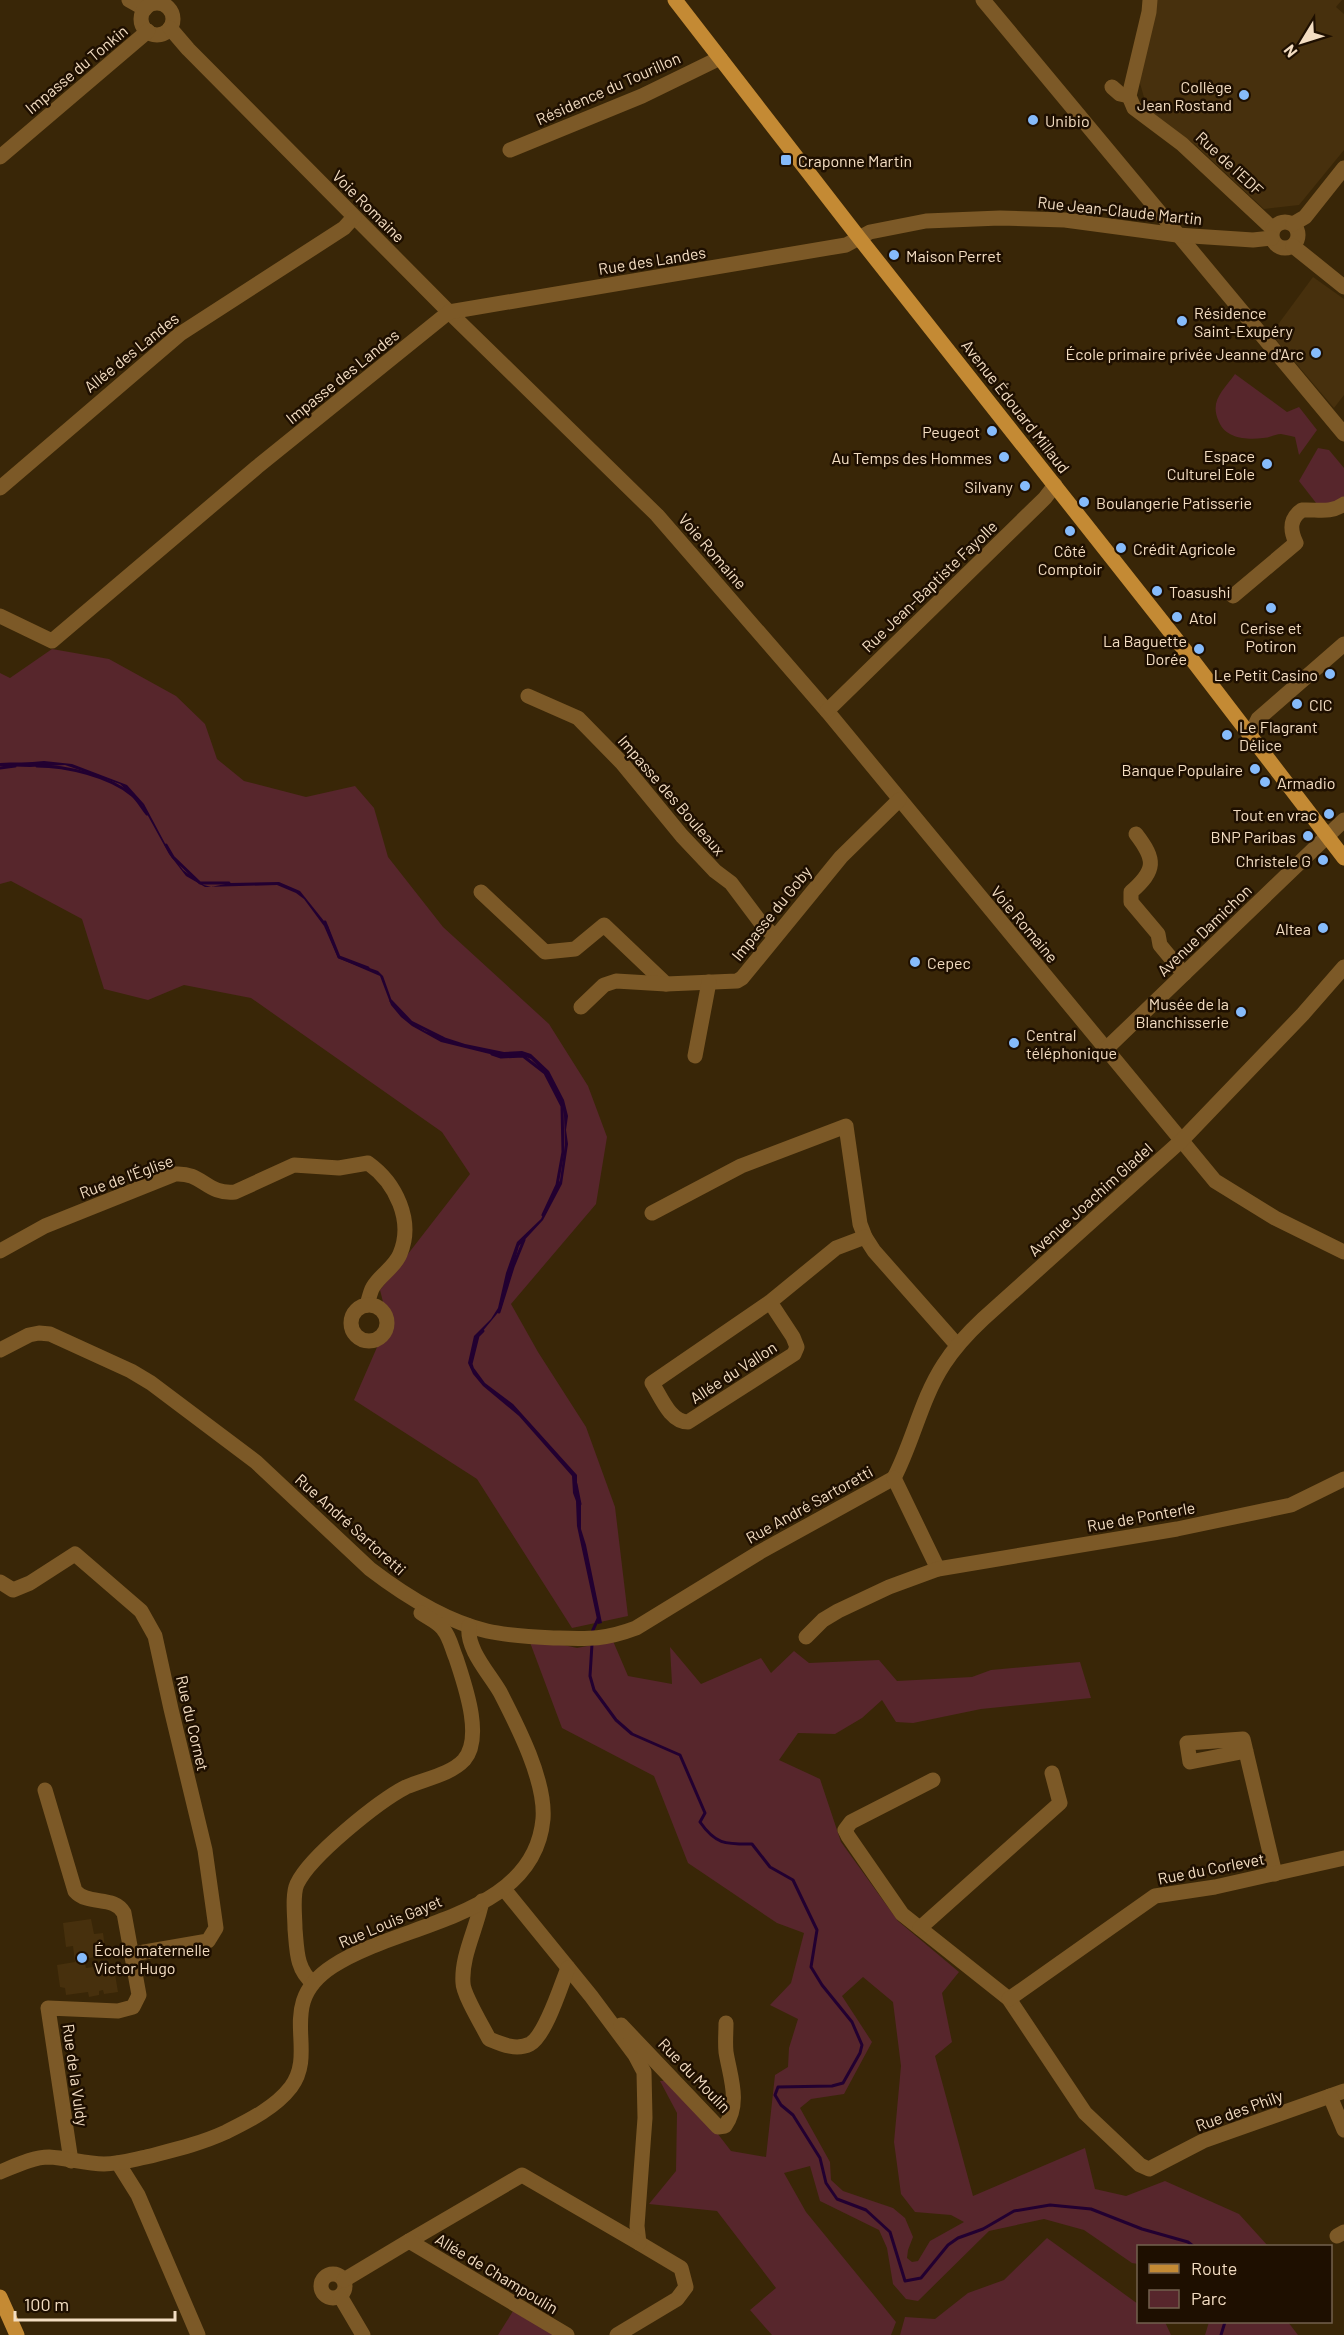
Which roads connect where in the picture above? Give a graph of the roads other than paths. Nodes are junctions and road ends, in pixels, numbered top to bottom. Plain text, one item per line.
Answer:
1 (129, 0) edge
2 (675, 0) edge
3 (983, 0) edge
4 (1150, 0) edge
5 (167, 3) edge
6 (145, 9) junction
7 (170, 28) junction
8 (147, 32) junction
9 (720, 58) junction
10 (1112, 87) dead end
11 (1129, 96) junction
12 (510, 150) dead end
13 (0, 157) edge
14 (1344, 168) edge
15 (354, 218) junction
16 (1293, 224) junction
17 (1272, 234) junction
18 (1177, 235) junction
19 (860, 239) junction
20 (1293, 246) junction
21 (1344, 287) edge
22 (449, 312) junction
23 (1344, 434) edge
24 (1055, 485) junction
25 (0, 488) edge
26 (1344, 504) edge
27 (1233, 596) dead end
28 (0, 616) edge
29 (1344, 644) edge
30 (528, 696) dead end
31 (827, 711) junction
32 (1237, 718) junction
33 (1258, 718) junction
34 (1250, 735) junction
35 (899, 800) junction
36 (1344, 820) edge
37 (1136, 834) dead end
38 (1327, 836) junction
39 (1344, 858) edge
40 (481, 892) dead end
41 (775, 936) junction
42 (1344, 968) edge
43 (1184, 974) junction
44 (709, 982) junction
45 (666, 984) junction
46 (581, 1007) dead end
47 (1106, 1049) junction
48 (695, 1056) dead end
49 (1182, 1140) junction
50 (652, 1212) dead end
51 (865, 1238) junction
52 (0, 1251) edge
53 (1344, 1252) edge
54 (770, 1302) junction
55 (367, 1305) dead end
56 (957, 1345) junction
57 (0, 1350) edge
58 (894, 1478) junction
59 (1344, 1479) edge
60 (938, 1569) junction
61 (0, 1582) edge
62 (409, 1597) junction
63 (469, 1626) junction
64 (806, 1637) dead end
65 (1246, 1751) dead end
66 (1052, 1773) dead end
67 (933, 1780) dead end
68 (45, 1790) dead end
69 (1344, 1858) edge
70 (1275, 1874) junction
71 (504, 1889) junction
72 (482, 1901) junction
73 (920, 1928) junction
74 (133, 1954) junction
75 (568, 1968) junction
76 (313, 1983) junction
77 (591, 1996) junction
78 (1008, 1999) junction
79 (726, 2023) dead end
80 (1337, 2094) edge
81 (1344, 2130) edge
82 (71, 2161) junction
83 (118, 2163) junction
84 (0, 2172) edge
85 (409, 2241) junction
86 (639, 2243) junction
87 (344, 2280) junction
88 (340, 2296) junction
89 (0, 2297) edge
90 (16, 2335) edge
91 (198, 2335) edge
92 (363, 2335) edge
93 (567, 2335) edge
94 (617, 2335) edge

1 - 6 street
2 - 9 main road, Avenue Édouard Millaud
3 - 18 street
4 - 11 street
5 - 6 street
5 - 7 street
6 - 8 street
7 - 8 street
7 - 15 street, Voie Romaine
8 - 13 street, Impasse du Tonkin
9 - 12 street, Résidence du Tourillon
9 - 19 main road, Avenue Édouard Millaud
10 - 11 street
11 - 17 street, Rue de l'EDF
14 - 16 street
15 - 22 street, Voie Romaine
15 - 25 street, Allée des Landes
16 - 17 street
16 - 20 street
17 - 18 street, Rue Jean-Claude Martin
17 - 20 street
18 - 19 street, Rue Jean-Claude Martin
18 - 23 street
19 - 22 street, Rue des Landes
19 - 24 main road, Avenue Édouard Millaud
20 - 21 street
22 - 28 street, Impasse des Landes
22 - 31 street, Voie Romaine
24 - 31 street, Rue Jean-Baptiste Fayolle
24 - 32 main road, Avenue Édouard Millaud
26 - 27 street
29 - 33 street
30 - 41 street, Impasse des Bouleaux
31 - 35 street, Voie Romaine
32 - 33 street
32 - 34 main road, Avenue Édouard Millaud
33 - 34 street
34 - 38 main road, Avenue Édouard Millaud
35 - 41 street, Impasse du Goby
35 - 47 street, Voie Romaine
36 - 38 street, Avenue Damichon
37 - 43 street
38 - 39 main road, Avenue Édouard Millaud
38 - 43 street, Avenue Damichon
40 - 45 street
41 - 44 street, Impasse du Goby
42 - 49 street, Avenue Joachim Gladel
43 - 47 street, Avenue Damichon
44 - 45 street, Impasse du Goby
44 - 48 street
45 - 46 street, Impasse du Goby
47 - 49 street, Voie Romaine
49 - 53 street, Voie Romaine
49 - 56 street, Avenue Joachim Gladel
50 - 51 street
51 - 54 street, Allée du Vallon
51 - 56 street
52 - 55 street, Rue de l'Église
54 - 54 street, Allée du Vallon
56 - 58 street, Avenue Joachim Gladel
57 - 62 street, Rue André Sartoretti
58 - 60 street
58 - 63 street, Rue André Sartoretti
59 - 60 street, Rue de Ponterle
60 - 64 street, Rue de Ponterle
61 - 74 street, Rue du Cornet
62 - 63 street, Rue André Sartoretti
62 - 76 street
63 - 71 street, Rue Louis Gayet
65 - 70 street
66 - 73 street
67 - 73 street
68 - 74 street, Rue de la Vuldy
69 - 70 street, Rue du Corlevet
70 - 78 street, Rue du Corlevet
71 - 72 street, Rue Louis Gayet
71 - 75 street, Rue du Moulin
72 - 75 street
72 - 76 street, Rue Louis Gayet
73 - 78 street
74 - 82 street, Rue de la Vuldy
75 - 77 street, Rue du Moulin
76 - 83 street, Rue Louis Gayet
77 - 79 street, Rue du Moulin
77 - 86 street, Rue du Moulin
78 - 80 street, Rue des Phily
80 - 81 street
82 - 83 street, Rue Louis Gayet
82 - 84 street, Rue Louis Gayet
83 - 91 street
85 - 86 street, Allée de Champoulin
85 - 87 street, Allée de Champoulin
85 - 93 street, Allée de Champoulin
86 - 94 street, Allée de Champoulin
87 - 88 street
87 - 88 street, Allée de Champoulin
88 - 92 street, Allée de Champoulin
89 - 90 main road

